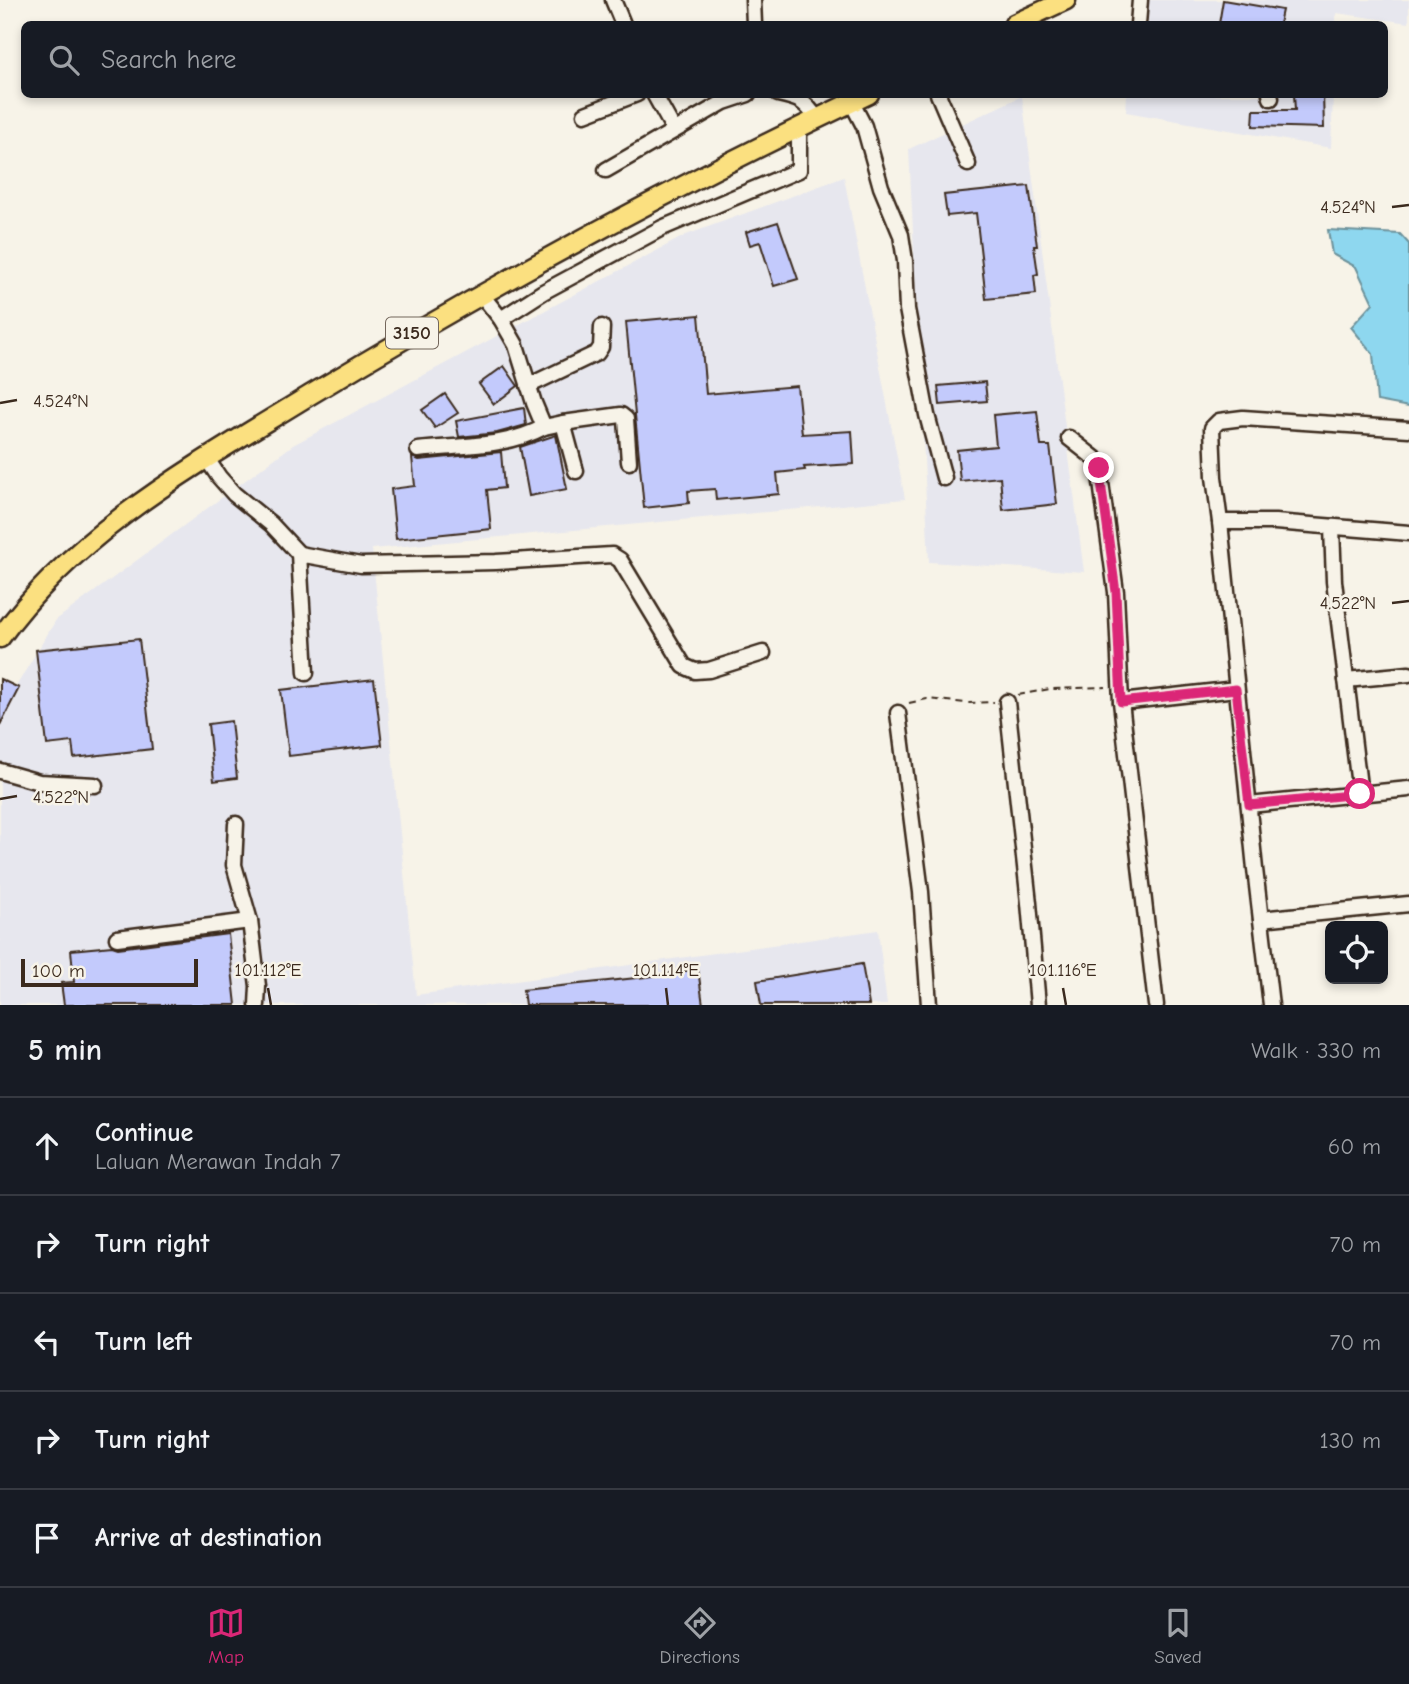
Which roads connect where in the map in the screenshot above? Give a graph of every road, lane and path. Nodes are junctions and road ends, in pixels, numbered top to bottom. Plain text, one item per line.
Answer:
1 (613, 0) edge
2 (752, 0) edge
3 (1066, 0) edge
4 (1140, 0) edge
5 (1035, 7) edge
6 (622, 21) edge
7 (754, 21) edge
8 (1018, 21) edge
9 (1138, 21) edge
10 (627, 98) edge
11 (656, 98) edge
12 (736, 98) edge
13 (797, 98) edge
14 (861, 98) edge
15 (940, 98) edge
16 (852, 103) junction
17 (585, 114) dead end
18 (817, 119) junction
19 (799, 129) junction
20 (674, 130) junction
21 (968, 164) dead end
22 (606, 170) dead end
23 (481, 295) junction
24 (501, 319) junction
25 (602, 327) dead end
26 (528, 386) junction
27 (563, 423) junction
28 (544, 427) junction
29 (1409, 429) edge
30 (1069, 438) dead end
31 (418, 450) dead end
32 (206, 458) junction
33 (629, 462) dead end
34 (576, 471) dead end
35 (944, 478) dead end
36 (1220, 522) junction
37 (1332, 527) junction
38 (1409, 533) edge
39 (299, 554) junction
40 (0, 638) edge
41 (763, 653) dead end
42 (306, 673) dead end
43 (1409, 674) edge
44 (1346, 680) junction
45 (1120, 683) junction
46 (1236, 689) junction
47 (1007, 702) junction
48 (1121, 702) junction
49 (898, 713) joint
50 (0, 771) edge
51 (95, 785) dead end
52 (1409, 789) edge
53 (1360, 794) junction
54 (1249, 805) junction
55 (236, 824) dead end
56 (1409, 904) edge
57 (1261, 919) junction
58 (250, 921) junction
59 (117, 938) dead end
60 (257, 1005) edge
61 (929, 1005) edge
62 (1038, 1005) edge
63 (1156, 1005) edge
64 (1271, 1005) edge

1 - 6 street
2 - 7 street
3 - 5 main road
4 - 9 street
5 - 8 main road
10 - 17 street
11 - 20 street
12 - 20 street
13 - 18 street
14 - 16 main road, 3150
15 - 21 street
16 - 18 main road, 3150
16 - 35 street
18 - 19 main road, 3150
19 - 23 main road, 3150
19 - 24 street
20 - 22 street
23 - 24 street
23 - 32 main road, 3150
24 - 26 street
25 - 26 street
26 - 28 street
27 - 28 street
27 - 33 street
27 - 34 street
28 - 31 street
29 - 36 street
30 - 45 street
32 - 39 street
32 - 40 main road, 3150
36 - 37 street
36 - 46 street
37 - 38 street
37 - 44 street
39 - 41 street
39 - 42 street
43 - 44 street
44 - 53 street
45 - 47 path
45 - 48 street
46 - 48 street
46 - 54 street
47 - 49 path
47 - 62 street
48 - 63 street
49 - 61 street
50 - 51 street
52 - 53 street
53 - 54 street
54 - 57 street
55 - 58 street
56 - 57 street
57 - 64 street
58 - 59 street
58 - 60 street

